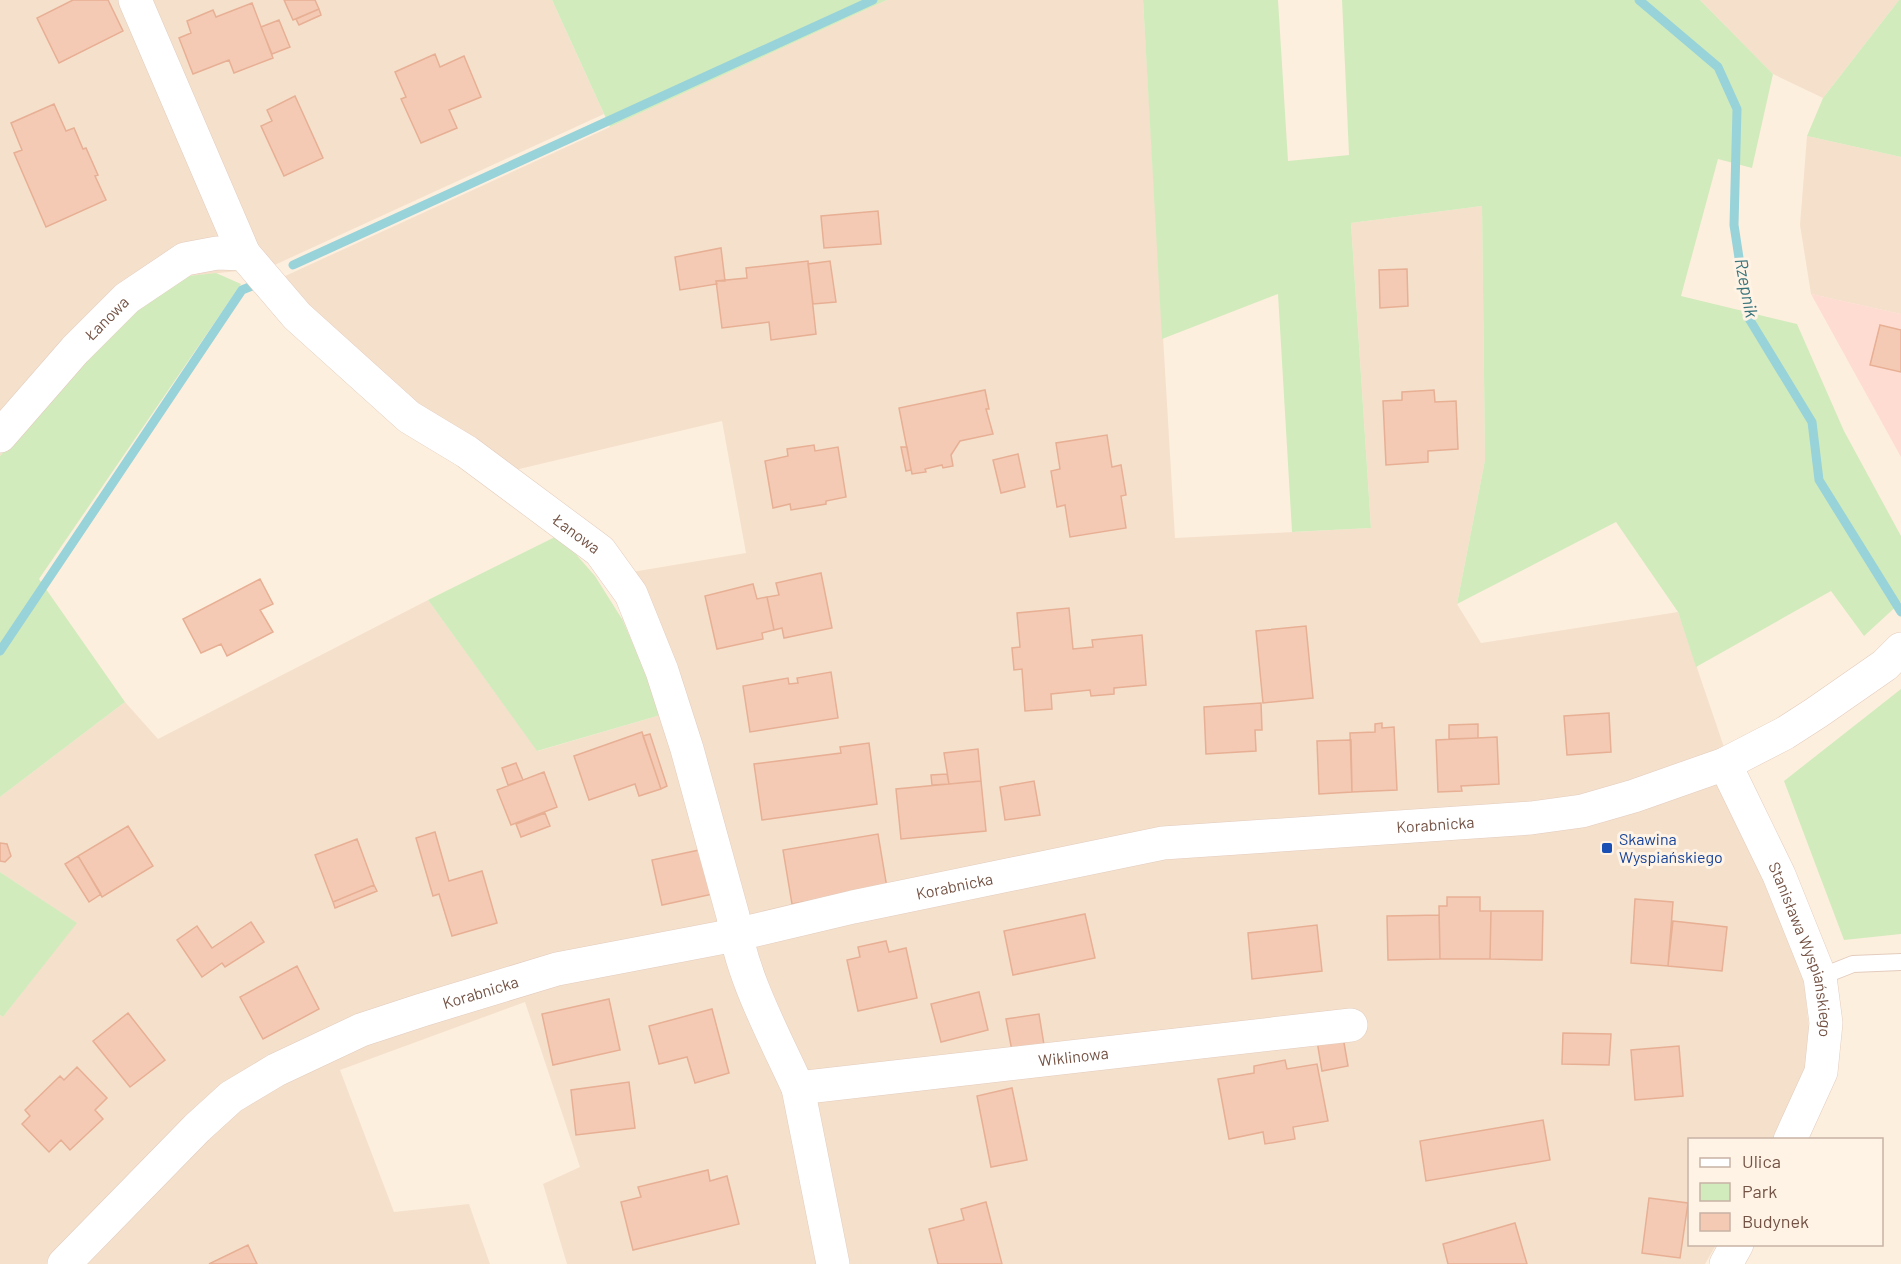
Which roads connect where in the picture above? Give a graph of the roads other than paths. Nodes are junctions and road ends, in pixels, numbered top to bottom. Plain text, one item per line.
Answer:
1 (135, 0) edge
2 (244, 254) junction
3 (0, 436) edge
4 (1893, 657) edge
5 (1725, 764) junction
6 (735, 935) junction
7 (1901, 962) edge
8 (1820, 977) junction
9 (1351, 1024) dead end
10 (798, 1088) junction
11 (1791, 1138) edge
12 (1736, 1246) edge
13 (64, 1264) edge
14 (833, 1264) edge
15 (1726, 1264) edge

1 - 2 street, Łanowa
2 - 3 street, Łanowa
2 - 6 street, Łanowa
4 - 5 street, Korabnicka
5 - 6 street, Korabnicka
5 - 8 street, Stanisława Wyspiańskiego
6 - 10 street
6 - 13 street, Korabnicka
7 - 8 lane
8 - 11 street, Stanisława Wyspiańskiego
9 - 10 street, Wiklinowa
10 - 14 street
12 - 15 street

